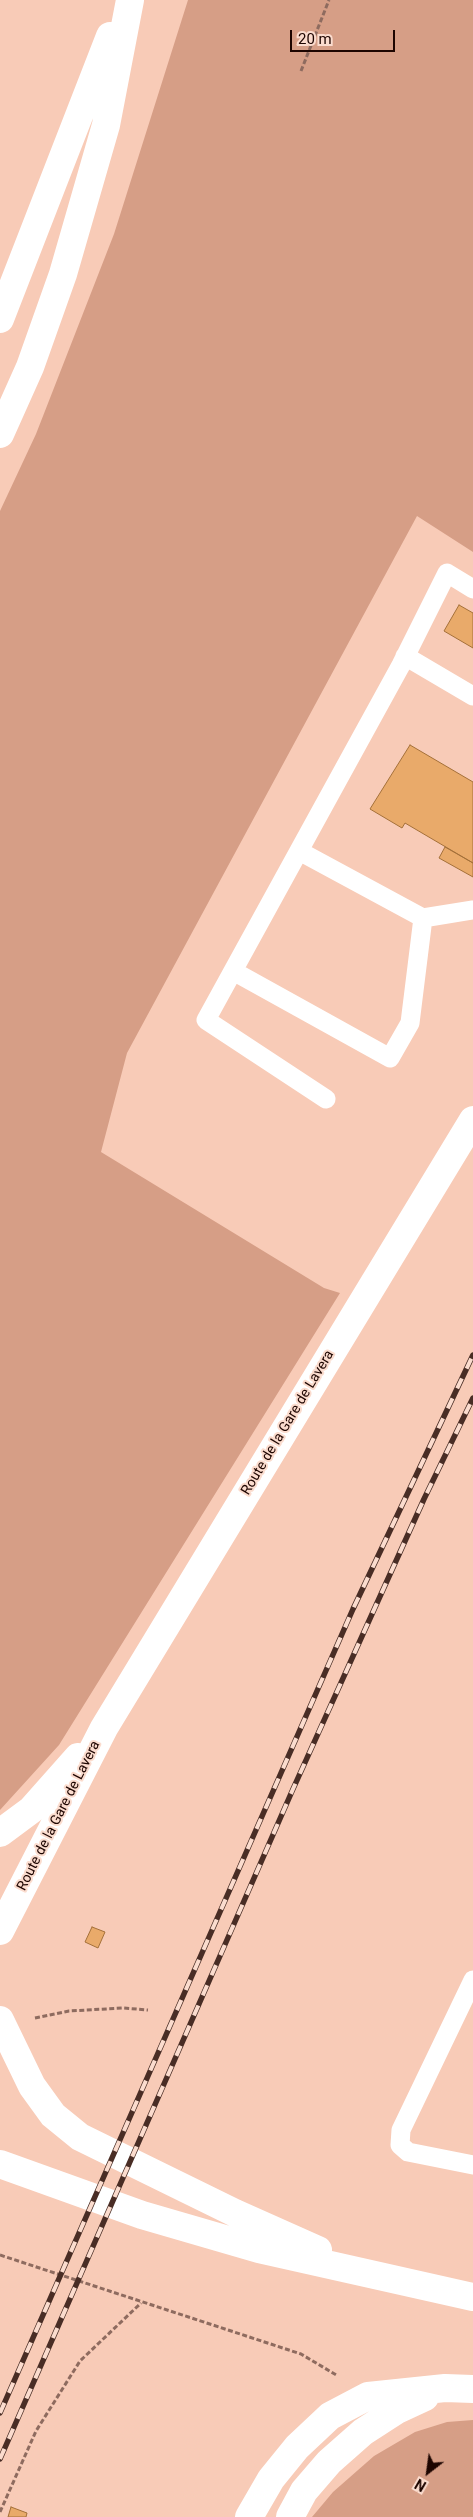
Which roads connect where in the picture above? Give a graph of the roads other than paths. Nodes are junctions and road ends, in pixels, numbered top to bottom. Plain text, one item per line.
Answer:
1 (124, 0) edge
2 (130, 0) edge
3 (0, 319) edge
4 (0, 434) edge
5 (473, 589) edge
6 (406, 656) junction
7 (473, 696) edge
8 (299, 851) junction
9 (473, 910) edge
10 (424, 918) junction
11 (233, 971) junction
12 (326, 1098) dead end
13 (473, 1120) edge
14 (104, 1728) junction
15 (0, 1833) edge
16 (0, 1931) edge
17 (473, 1980) edge
18 (1, 2023) edge
19 (0, 2164) edge
20 (473, 2166) edge
21 (372, 2274) junction
22 (473, 2297) edge
23 (445, 2388) junction
24 (473, 2388) edge
25 (249, 2517) edge
26 (290, 2517) edge

1 - 3 street
2 - 4 street
5 - 6 lane
6 - 7 lane
6 - 8 lane
8 - 10 lane
8 - 11 lane
9 - 10 lane
10 - 11 lane
11 - 12 lane
13 - 14 street, Route de la Gare de Lavera
14 - 15 street, Route de la Gare de Lavera
14 - 16 street, Route de la Gare de Lavera
17 - 20 lane
18 - 21 street
19 - 21 street
21 - 22 street
23 - 24 street
23 - 25 street
23 - 26 street

